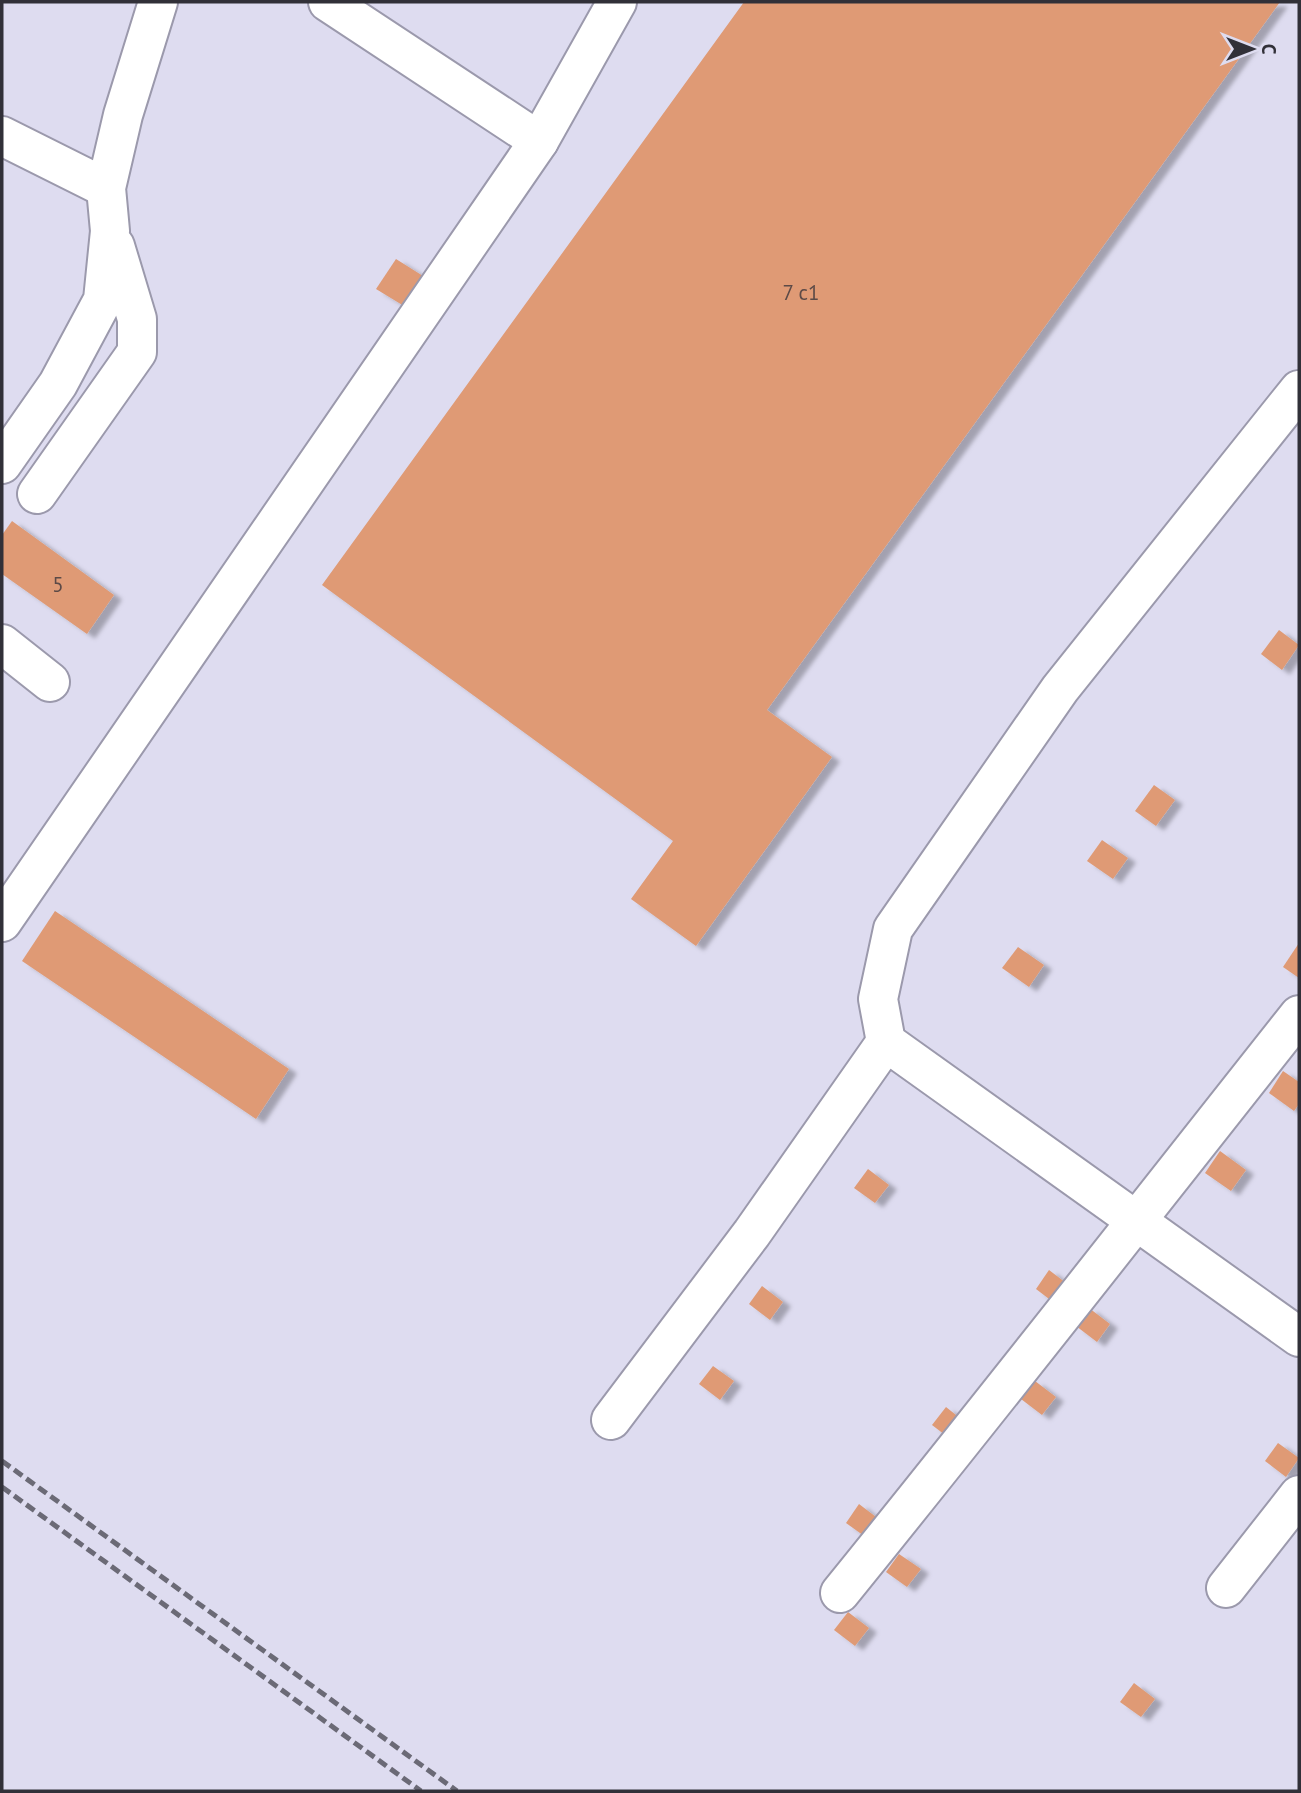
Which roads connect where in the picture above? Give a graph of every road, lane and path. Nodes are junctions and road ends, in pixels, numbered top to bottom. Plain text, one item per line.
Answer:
1 (158, 2) edge
2 (328, 2) edge
3 (617, 2) edge
4 (2, 136) edge
5 (539, 141) junction
6 (106, 188) junction
7 (110, 231) junction
8 (1299, 390) edge
9 (2, 464) edge
10 (37, 494) dead end
11 (2, 644) edge
12 (50, 682) dead end
13 (2, 922) edge
14 (1299, 1015) edge
15 (886, 1042) junction
16 (1135, 1221) junction
17 (1299, 1337) edge
18 (611, 1420) dead end
19 (1299, 1494) edge
20 (1226, 1588) dead end
21 (840, 1593) dead end

1 - 6 lane
2 - 5 lane
3 - 5 lane
4 - 6 lane
5 - 13 lane
6 - 7 lane
7 - 9 lane
7 - 10 lane
8 - 15 lane
11 - 12 lane
14 - 16 lane
15 - 16 lane
15 - 18 lane
16 - 17 lane
16 - 21 lane
19 - 20 lane

